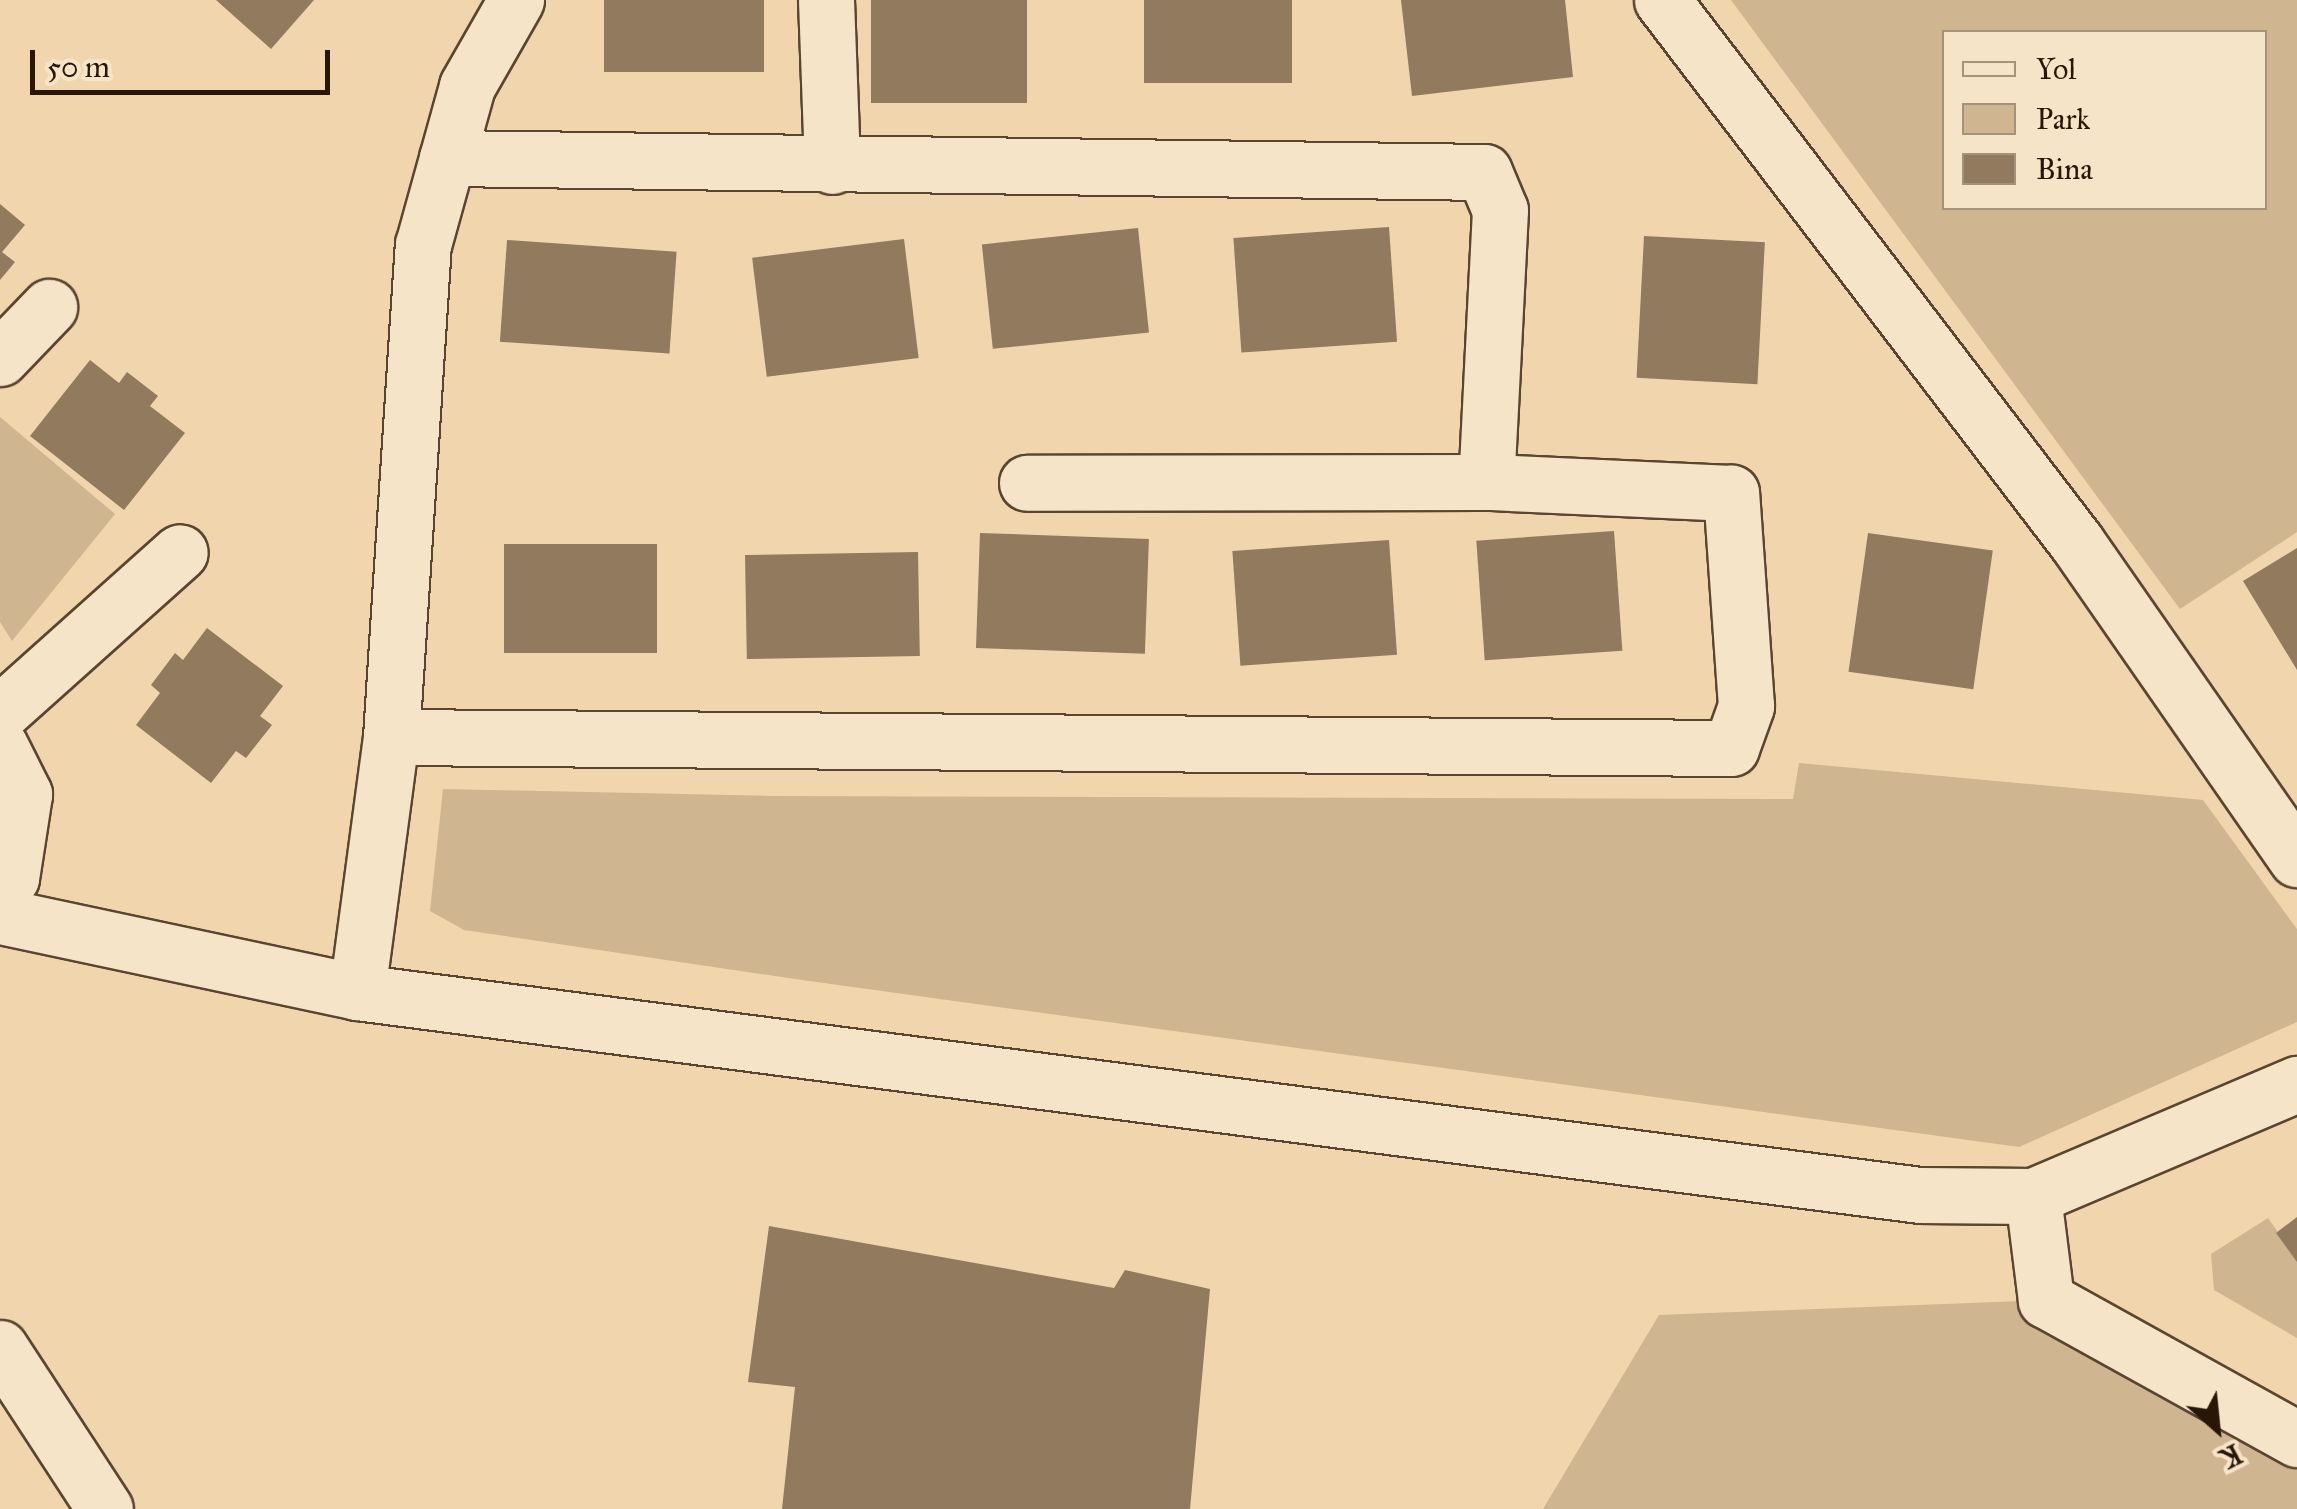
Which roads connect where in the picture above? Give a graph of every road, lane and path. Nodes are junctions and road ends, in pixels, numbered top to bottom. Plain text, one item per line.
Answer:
1 (516, 0) edge
2 (826, 0) edge
3 (1662, 0) edge
4 (447, 158) junction
5 (832, 166) junction
6 (49, 308) dead end
7 (0, 358) edge
8 (1027, 482) dead end
9 (1486, 482) junction
10 (180, 552) dead end
11 (0, 713) edge
12 (391, 737) junction
13 (0, 746) edge
14 (2297, 859) edge
15 (0, 884) edge
16 (0, 916) edge
17 (356, 992) junction
18 (2297, 1084) edge
19 (2034, 1196) junction
20 (0, 1348) edge
21 (2297, 1439) edge
22 (105, 1509) edge

1 - 4 street
2 - 5 street
3 - 14 street
4 - 5 street
4 - 12 street
5 - 9 street
6 - 7 street
8 - 9 street
9 - 12 street
10 - 11 street
12 - 17 street
13 - 15 street
16 - 17 street
17 - 19 street
18 - 19 street
19 - 21 street
20 - 22 street

